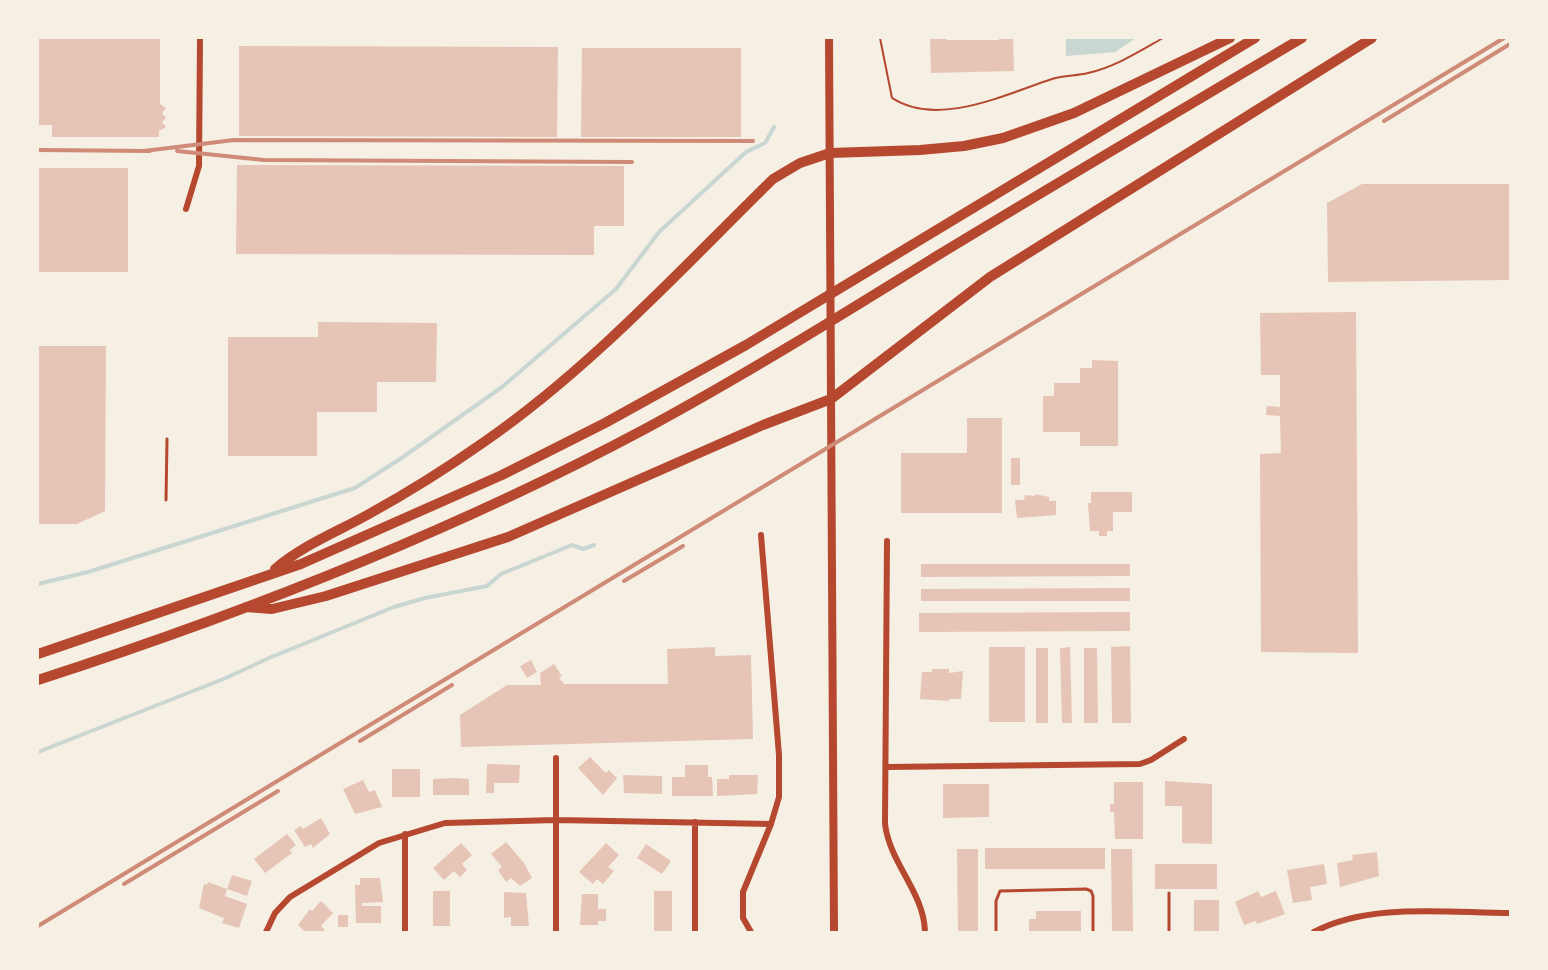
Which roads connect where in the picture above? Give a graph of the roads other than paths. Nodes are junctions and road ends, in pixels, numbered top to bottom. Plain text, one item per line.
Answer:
1 (200, 38) edge
2 (829, 38) edge
3 (1230, 38) edge
4 (1255, 38) edge
5 (1302, 38) edge
6 (1372, 38) edge
7 (830, 153) junction
8 (186, 209) dead end
9 (831, 399) junction
10 (167, 439) dead end
11 (166, 500) dead end
12 (761, 535) dead end
13 (887, 541) dead end
14 (270, 573) junction
15 (242, 607) junction
16 (38, 654) edge
17 (38, 680) edge
18 (1184, 739) dead end
19 (556, 758) dead end
20 (887, 766) junction
21 (556, 820) junction
22 (695, 822) junction
23 (771, 824) junction
24 (405, 834) junction
25 (1169, 893) dead end
26 (1510, 913) edge
27 (266, 933) edge
28 (405, 933) edge
29 (556, 933) edge
30 (695, 933) edge
31 (751, 933) edge
32 (834, 933) edge
33 (925, 933) edge
34 (996, 933) edge
35 (1093, 933) edge
36 (1169, 933) edge
37 (1314, 933) edge

1 - 8 street
2 - 7 main road
3 - 7 highway
4 - 14 highway
5 - 15 highway
6 - 9 highway
7 - 9 main road
7 - 14 highway
9 - 15 highway
9 - 32 main road
10 - 11 lane
12 - 23 street
13 - 20 street
14 - 16 highway
15 - 17 highway
18 - 20 street
19 - 21 street
20 - 33 street
21 - 22 street
21 - 24 street
21 - 29 street
22 - 23 street
22 - 30 street
23 - 31 street
24 - 27 street
24 - 28 street
25 - 36 lane
26 - 37 street
34 - 35 lane

